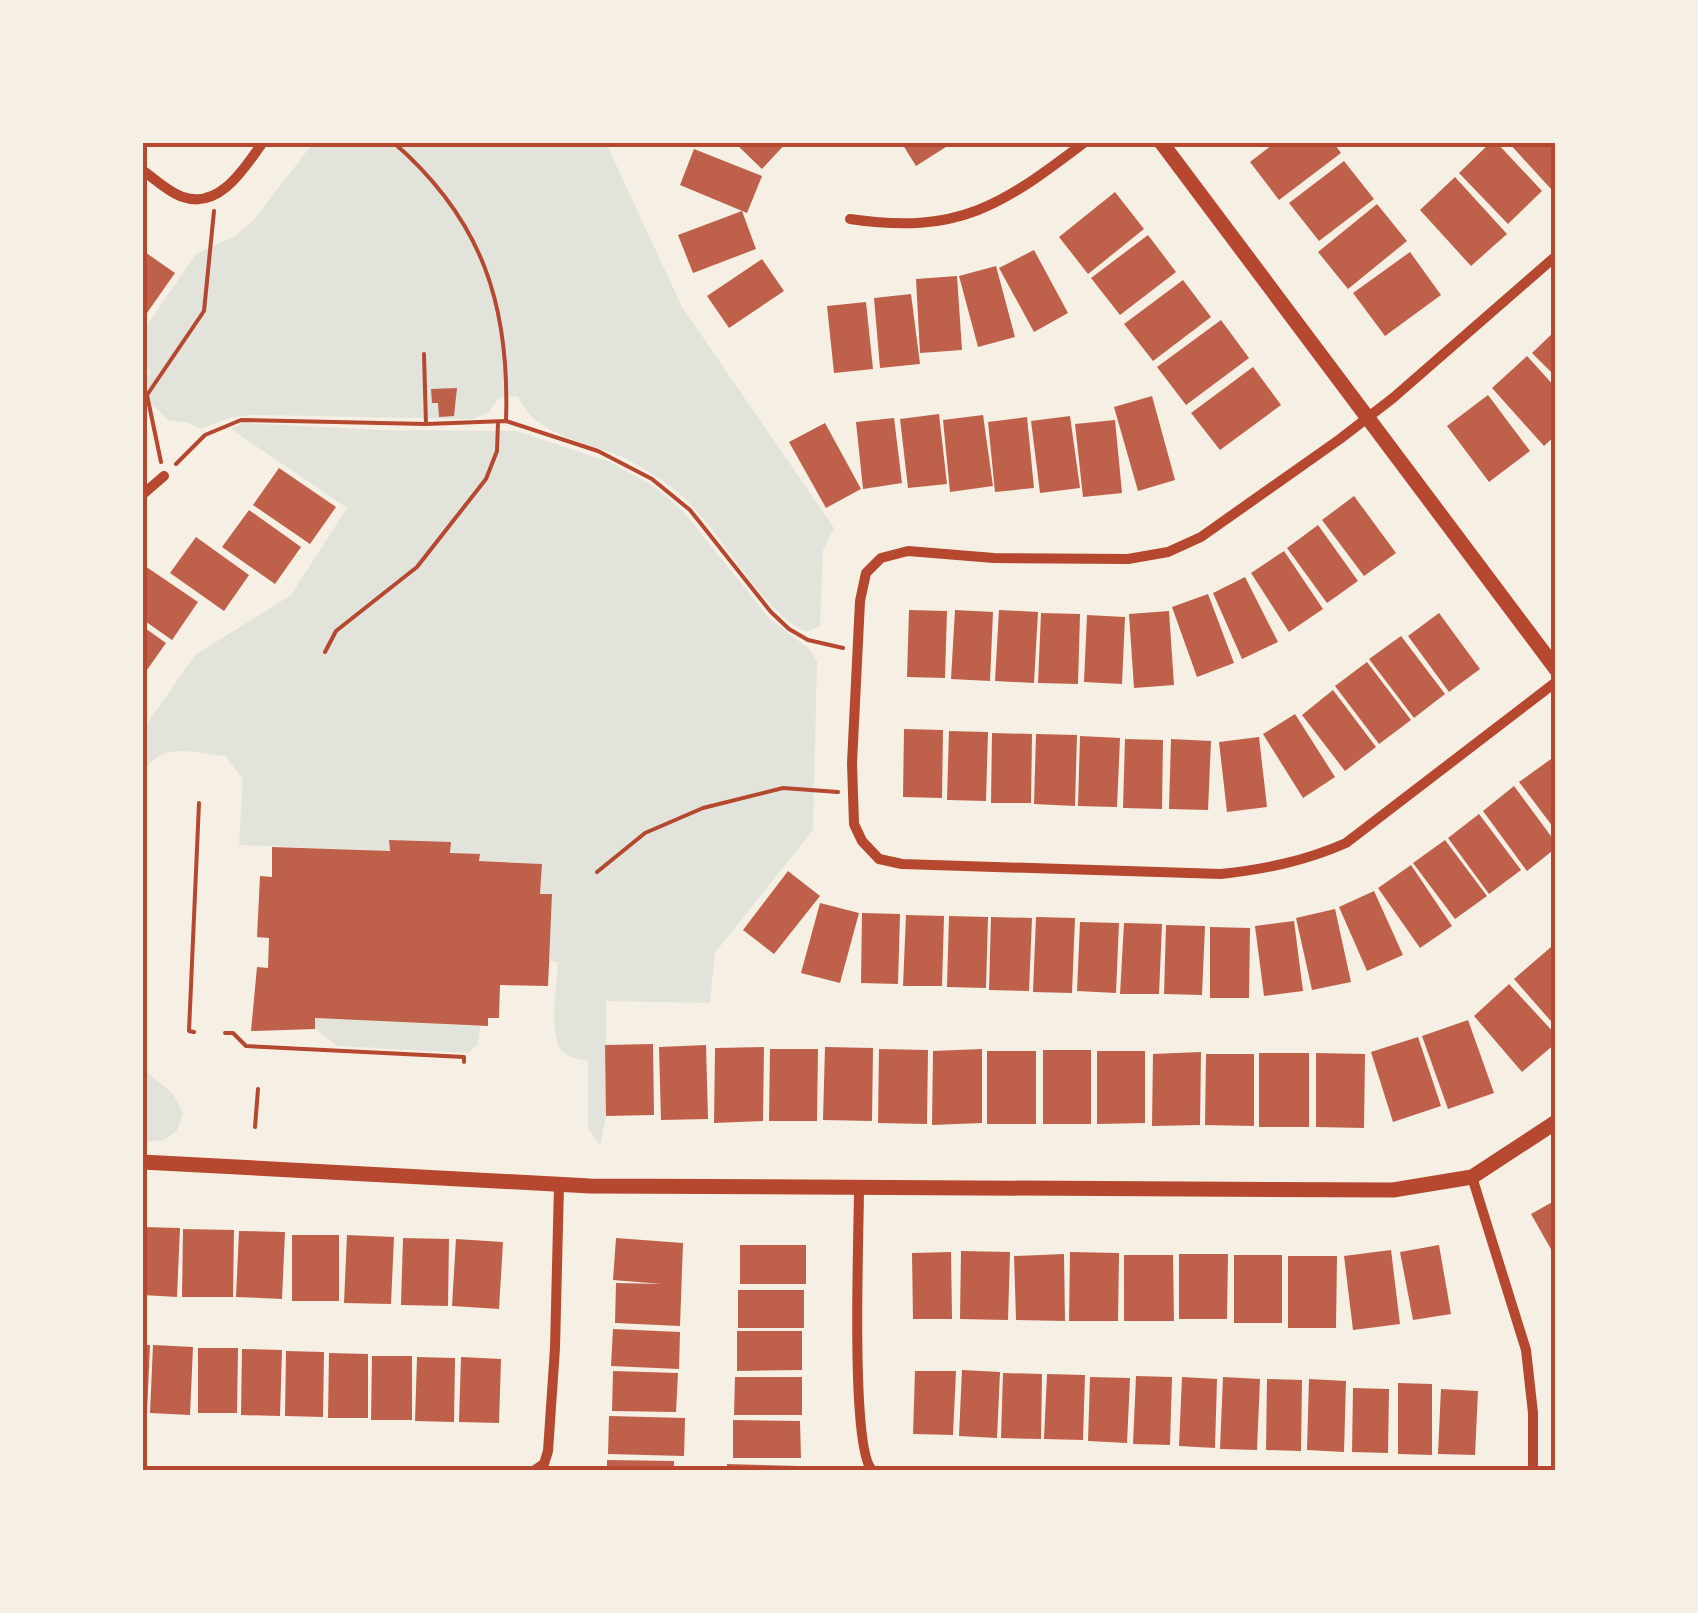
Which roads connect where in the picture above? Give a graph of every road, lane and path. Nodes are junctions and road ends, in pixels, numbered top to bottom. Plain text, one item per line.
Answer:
1 (263, 142) edge
2 (394, 142) edge
3 (1084, 142) edge
4 (1161, 142) edge
5 (142, 170) edge
6 (215, 196) junction
7 (850, 219) dead end
8 (1556, 256) edge
9 (424, 354) dead end
10 (1366, 418) junction
11 (506, 421) junction
12 (498, 422) junction
13 (426, 424) junction
14 (164, 476) junction
15 (142, 496) edge
16 (858, 651) junction
17 (324, 652) dead end
18 (1556, 669) edge
19 (1556, 682) edge
20 (853, 793) junction
21 (198, 803) dead end
22 (597, 872) dead end
23 (194, 1032) dead end
24 (226, 1033) dead end
25 (464, 1062) dead end
26 (258, 1089) dead end
27 (1556, 1122) edge
28 (256, 1127) dead end
29 (142, 1162) edge
30 (1472, 1177) junction
31 (559, 1185) junction
32 (859, 1188) junction
33 (534, 1470) edge
34 (872, 1470) edge
35 (1533, 1470) edge

1 - 6 street
2 - 11 path
3 - 7 street
4 - 10 street
5 - 6 street
6 - 14 path
8 - 10 street
9 - 13 path
10 - 16 street
10 - 18 street
11 - 12 path
11 - 16 path
12 - 13 path
12 - 17 path
13 - 14 path
14 - 15 street
16 - 20 street
19 - 20 street
20 - 22 path
21 - 23 path
24 - 25 path
26 - 28 path
27 - 30 street
29 - 31 street
30 - 32 street
30 - 35 street
31 - 32 street
31 - 33 street
32 - 34 street

